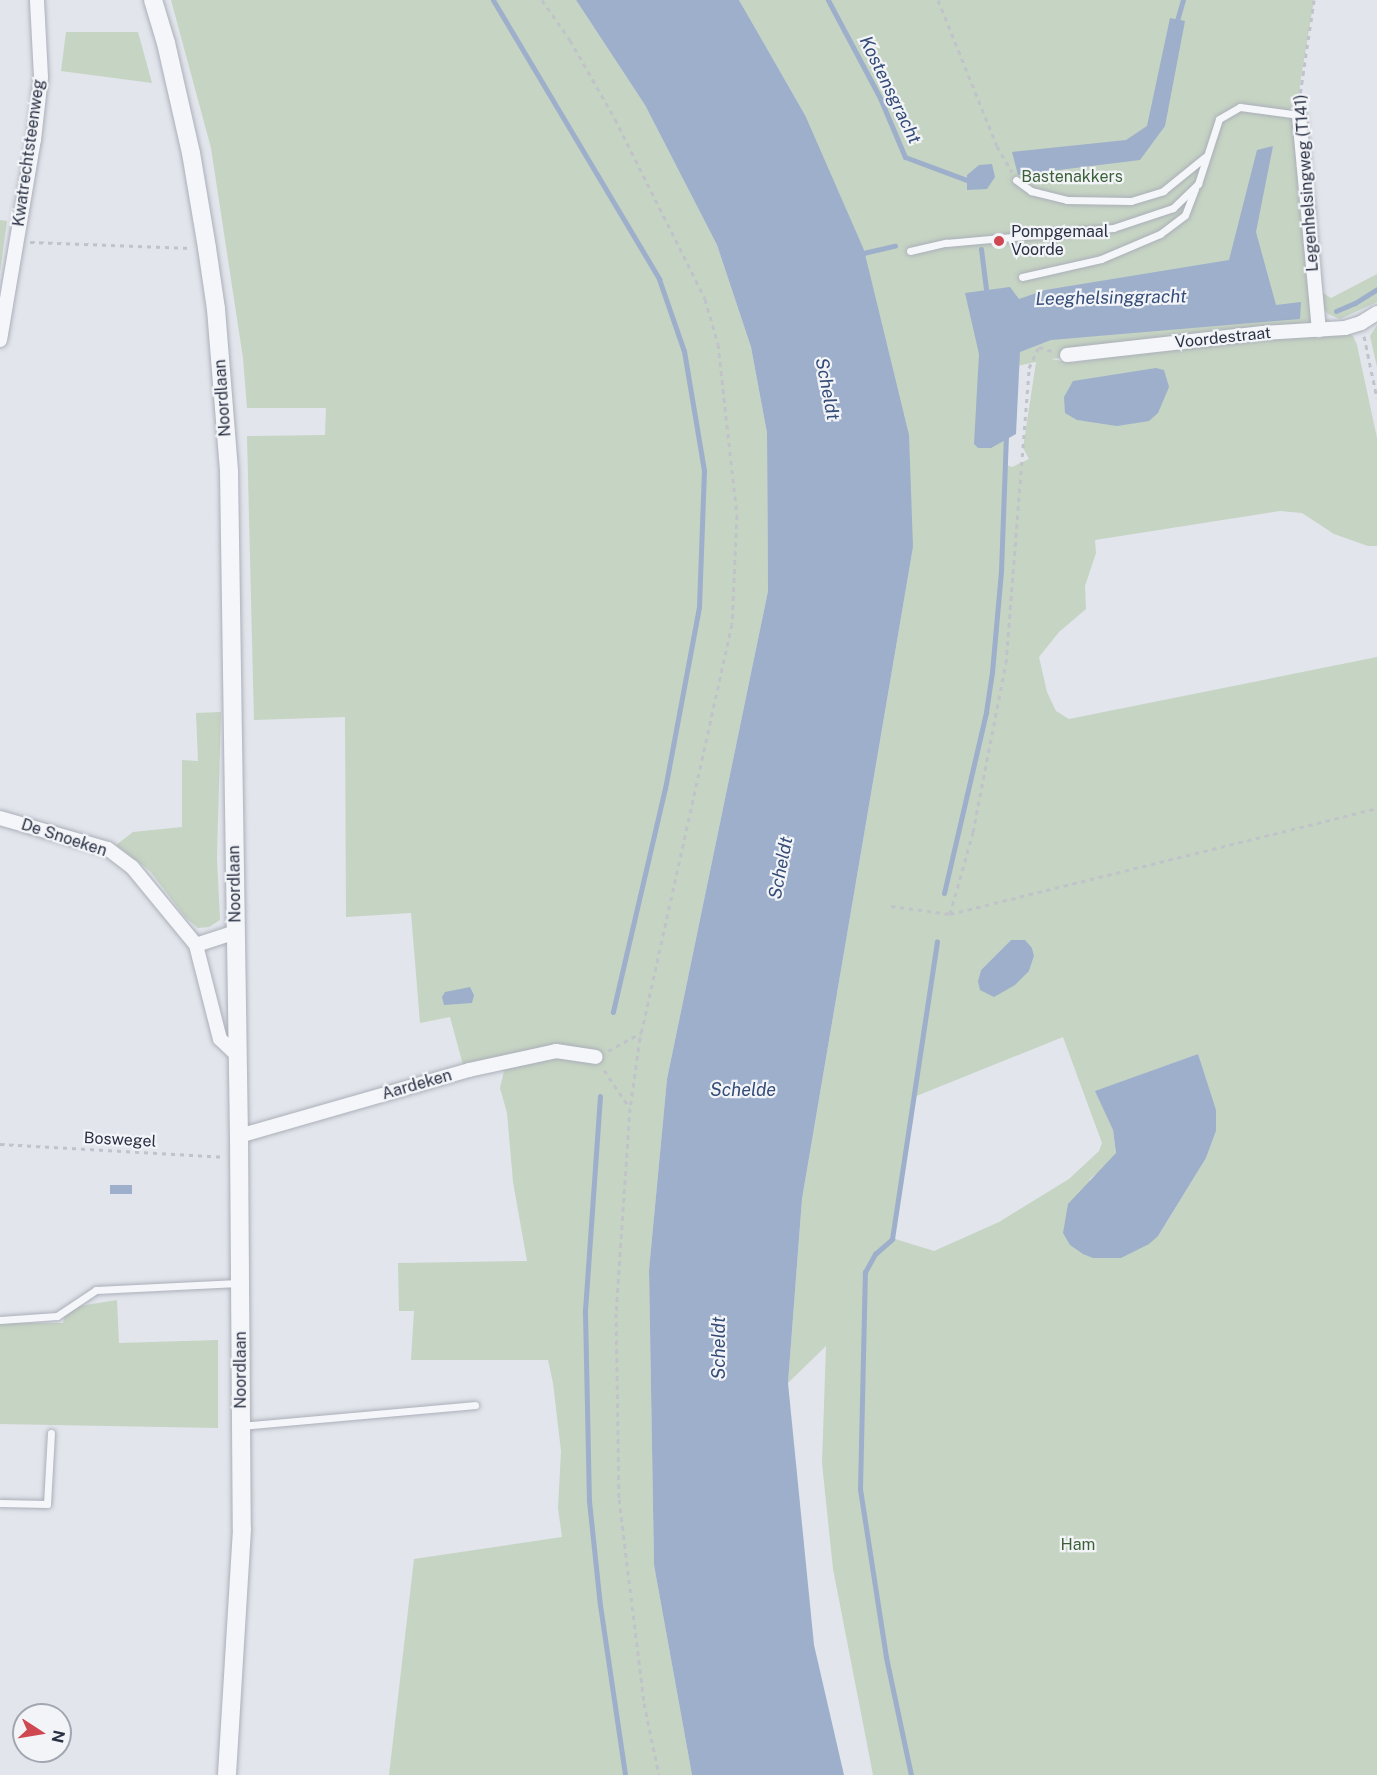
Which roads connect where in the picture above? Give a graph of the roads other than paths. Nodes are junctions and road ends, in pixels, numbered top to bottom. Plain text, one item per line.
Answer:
1 (37, 0) edge
2 (153, 0) edge
3 (1299, 115) joint
4 (1205, 158) junction
5 (1016, 180) road end
6 (1197, 184) junction
7 (910, 251) dead end
8 (1022, 277) dead end
9 (1377, 313) edge
10 (1320, 330) junction
11 (0, 340) edge
12 (1067, 355) road end
13 (0, 818) edge
14 (236, 932) junction
15 (196, 945) junction
16 (238, 1056) junction
17 (596, 1057) road end
18 (239, 1136) junction
19 (240, 1283) junction
20 (0, 1320) edge
21 (475, 1406) dead end
22 (241, 1426) junction
23 (51, 1433) dead end
24 (0, 1503) edge
25 (227, 1775) edge

1 - 11 street, Kwatrechtsteenweg
2 - 14 street, Noordlaan
3 - 4 lane
3 - 10 street, Legenhelsingweg (T141)
4 - 5 lane
4 - 6 lane
6 - 7 lane
6 - 8 lane
9 - 10 street, Voordestraat
10 - 12 street, Voordestraat
13 - 15 street, De Snoeken
14 - 15 street
14 - 16 street, Noordlaan
15 - 16 street, De Snoeken
16 - 18 street, Noordlaan
17 - 18 street, Aardeken
18 - 19 street, Noordlaan
19 - 20 lane
19 - 22 street, Noordlaan
21 - 22 lane
22 - 25 street, Noordlaan
23 - 24 lane

